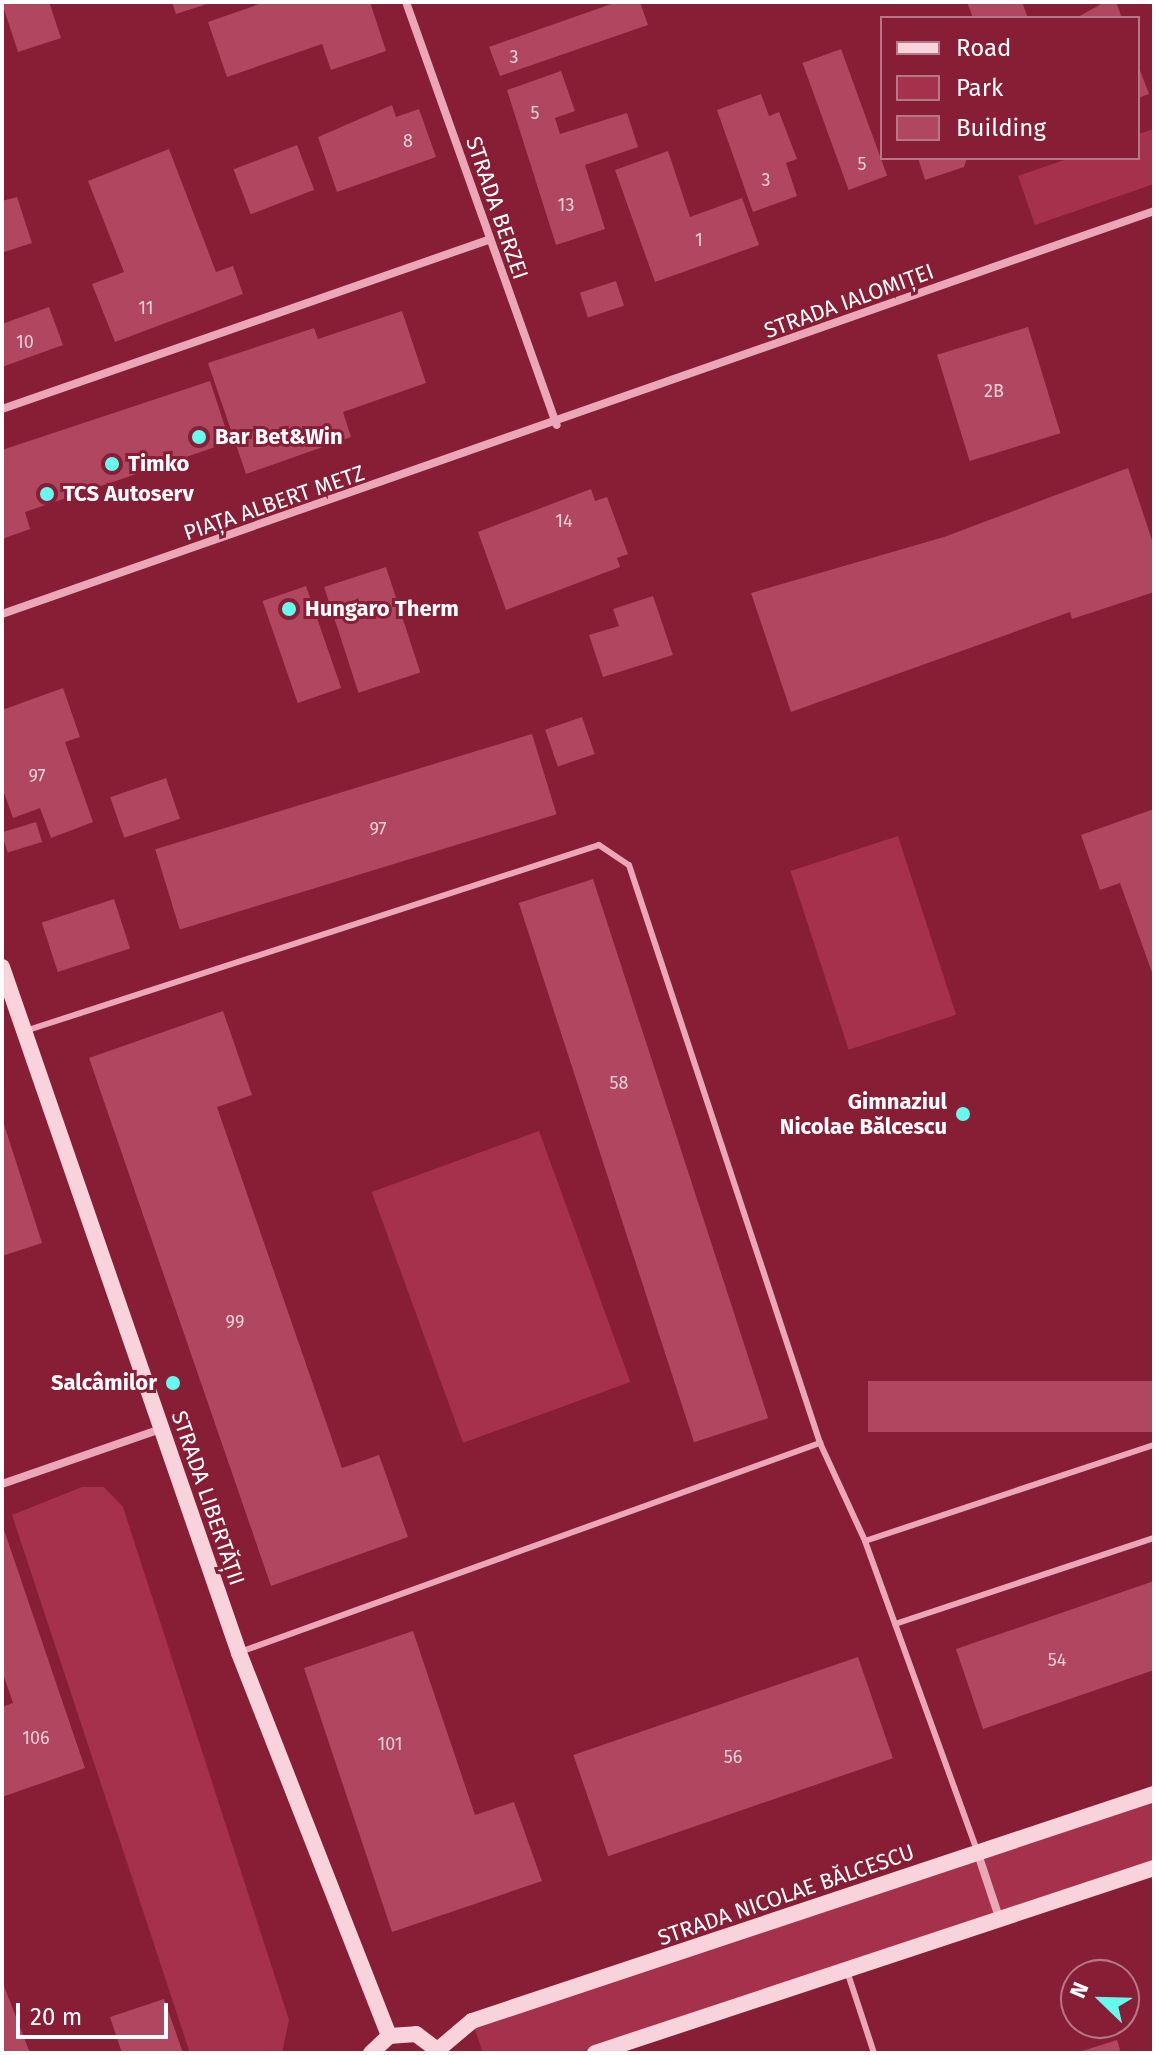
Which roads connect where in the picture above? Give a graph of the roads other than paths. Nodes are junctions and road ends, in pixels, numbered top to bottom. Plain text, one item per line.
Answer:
1 (406, 2) edge
2 (1154, 211) edge
3 (488, 240) junction
4 (2, 409) edge
5 (557, 425) junction
6 (2, 614) edge
7 (2, 967) edge
8 (25, 1031) junction
9 (161, 1429) junction
10 (820, 1443) junction
11 (1154, 1445) edge
12 (2, 1484) edge
13 (1154, 1538) edge
14 (865, 1541) junction
15 (895, 1624) junction
16 (239, 1653) junction
17 (1154, 1794) edge
18 (978, 1854) junction
19 (1154, 1868) edge
20 (1000, 1920) junction
21 (847, 1971) junction
22 (389, 2036) junction
23 (440, 2051) edge
24 (371, 2053) edge
25 (595, 2053) edge
26 (874, 2053) edge

1 - 3 street, STRADA BERZEI
2 - 5 street, STRADA IALOMIȚEI
3 - 4 street
3 - 5 street, STRADA BERZEI
5 - 6 street, PIAȚA ALBERT METZ
7 - 8 street, STRADA LIBERTĂȚII
8 - 9 street, STRADA LIBERTĂȚII
8 - 10 lane
9 - 12 street
9 - 16 street, STRADA LIBERTĂȚII
10 - 14 lane
10 - 16 lane
11 - 14 lane
13 - 15 lane
14 - 15 lane
15 - 18 lane
16 - 22 street, STRADA LIBERTĂȚII
17 - 18 street, STRADA NICOLAE BĂLCESCU
18 - 20 street
18 - 23 street, STRADA NICOLAE BĂLCESCU
19 - 20 street
20 - 21 street
21 - 25 street
21 - 26 lane
22 - 23 street
22 - 24 street

